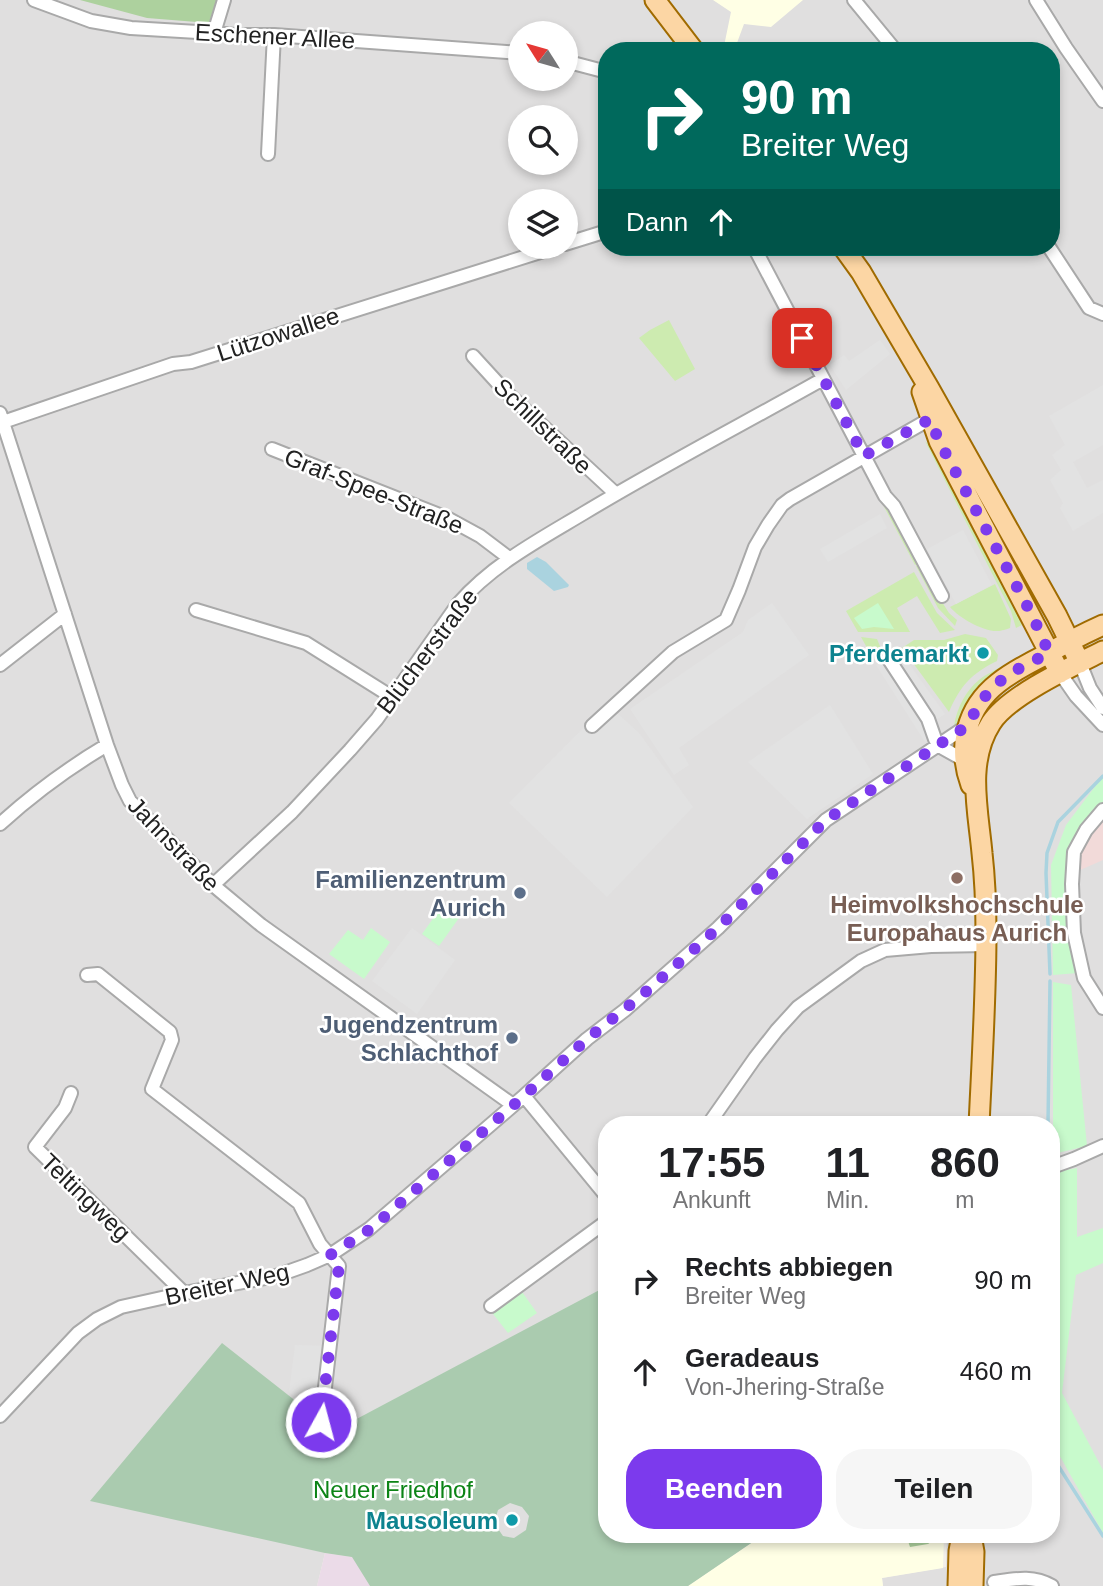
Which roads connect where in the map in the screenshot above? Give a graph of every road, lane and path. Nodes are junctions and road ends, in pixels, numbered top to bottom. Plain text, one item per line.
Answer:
1 (34, 0) edge
2 (224, 0) edge
3 (655, 0) edge
4 (854, 0) edge
5 (1036, 0) edge
6 (214, 33) junction
7 (274, 35) junction
8 (687, 42) edge
9 (889, 42) edge
10 (508, 52) edge
11 (578, 64) edge
12 (598, 70) edge
13 (1103, 101) edge
14 (268, 154) dead end
15 (598, 234) edge
16 (578, 240) edge
17 (759, 256) edge
18 (849, 256) edge
19 (1055, 256) edge
20 (518, 259) edge
21 (1103, 314) edge
22 (473, 356) dead end
23 (823, 379) junction
24 (937, 415) junction
25 (1, 419) edge
26 (272, 449) dead end
27 (864, 456) junction
28 (616, 494) junction
29 (509, 558) junction
30 (942, 596) dead end
31 (196, 610) dead end
32 (65, 614) junction
33 (1103, 625) edge
34 (1070, 641) junction
35 (1103, 651) edge
36 (1049, 653) junction
37 (888, 658) dead end
38 (1080, 663) junction
39 (0, 665) edge
40 (1060, 673) junction
41 (393, 697) junction
42 (1103, 708) edge
43 (1103, 725) edge
44 (592, 726) dead end
45 (967, 726) junction
46 (107, 746) junction
47 (939, 746) junction
48 (964, 760) junction
49 (975, 796) junction
50 (1103, 810) edge
51 (0, 824) edge
52 (213, 885) junction
53 (986, 945) junction
54 (87, 975) dead end
55 (1103, 1007) edge
56 (71, 1093) dead end
57 (518, 1101) junction
58 (714, 1116) edge
59 (979, 1116) edge
60 (1103, 1146) edge
61 (1060, 1164) edge
62 (598, 1187) edge
63 (598, 1228) edge
64 (330, 1255) junction
65 (184, 1293) junction
66 (491, 1306) dead end
67 (0, 1416) edge
68 (321, 1422) dead end
69 (960, 1543) edge
70 (972, 1543) edge
71 (994, 1582) dead end
72 (958, 1586) edge
73 (973, 1586) edge
74 (1052, 1586) edge

1 - 6 street, Eschener Allee
2 - 6 street
3 - 8 main road
4 - 9 street
5 - 13 street
6 - 7 street, Eschener Allee
7 - 10 street, Eschener Allee
7 - 14 street
11 - 12 street
15 - 16 street
17 - 23 street
18 - 24 main road
19 - 21 street
20 - 25 street, Lützowallee
22 - 28 street, Schillstraße
23 - 27 street
23 - 28 street, Blücherstraße
24 - 27 street
24 - 34 main road
24 - 36 main road
25 - 32 street, Jahnstraße
26 - 29 street, Graf-Spee-Straße
27 - 30 street
27 - 44 street
28 - 29 street, Blücherstraße
29 - 41 street, Blücherstraße
31 - 41 street
32 - 39 street
32 - 46 street, Jahnstraße
33 - 34 main road
34 - 36 main road
34 - 38 main road
35 - 38 main road
36 - 40 main road
36 - 45 main road
37 - 47 street
38 - 40 main road
38 - 42 street
40 - 43 street
40 - 49 main road
41 - 52 street, Blücherstraße
45 - 47 street, Breiter Weg
45 - 48 main road
46 - 51 street
46 - 52 street, Jahnstraße
47 - 48 street
47 - 57 street, Breiter Weg
48 - 49 main road
49 - 53 main road
50 - 55 street
52 - 57 street, Jahnstraße
53 - 58 street
53 - 59 main road
54 - 64 street
56 - 65 street, Teltingweg
57 - 62 street, Jahnstraße
57 - 64 street, Breiter Weg
60 - 61 street
63 - 66 street
64 - 65 street, Breiter Weg
64 - 68 street
65 - 67 street, Breiter Weg
69 - 72 main road
70 - 73 main road
71 - 74 street

